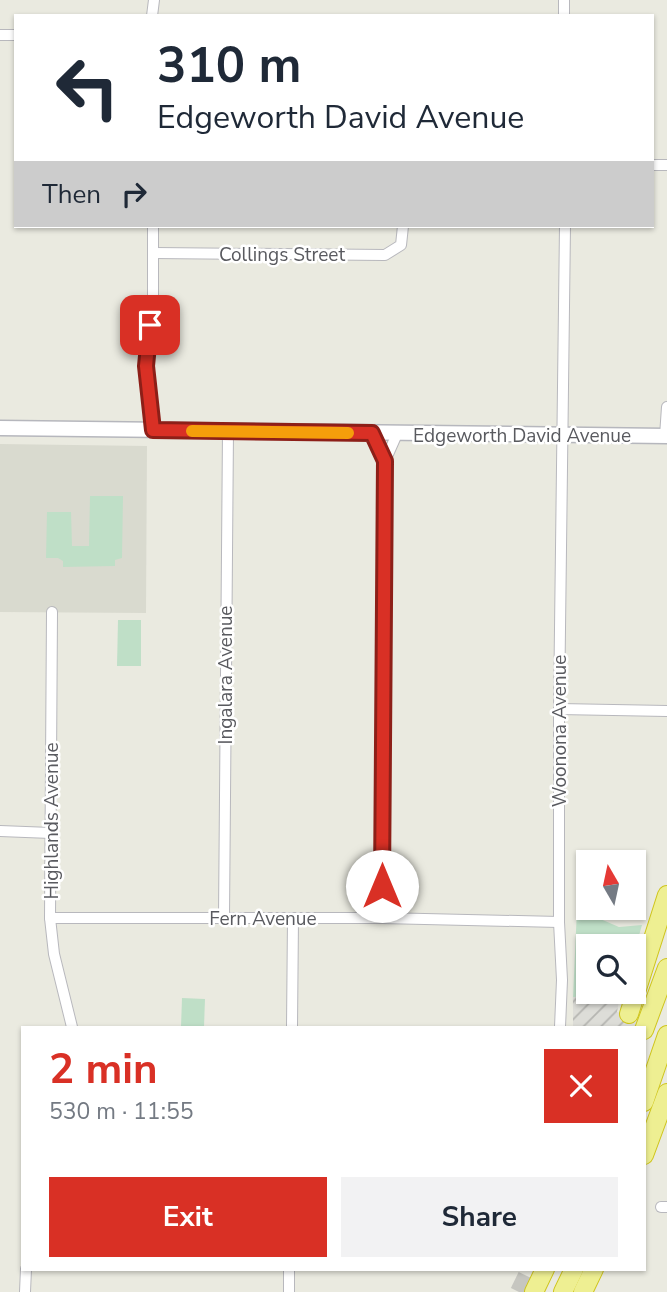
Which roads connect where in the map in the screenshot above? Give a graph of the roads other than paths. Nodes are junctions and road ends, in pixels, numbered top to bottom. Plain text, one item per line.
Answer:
1 (153, 228) edge
2 (403, 228) edge
3 (565, 228) edge
4 (154, 253) junction
5 (667, 407) edge
6 (0, 428) edge
7 (153, 430) junction
8 (228, 431) junction
9 (372, 433) junction
10 (397, 434) junction
11 (562, 435) junction
12 (666, 436) edge
13 (385, 461) junction
14 (52, 612) dead end
15 (559, 709) junction
16 (667, 711) edge
17 (0, 831) edge
18 (51, 833) junction
19 (667, 895) edge
20 (51, 918) junction
21 (223, 918) junction
22 (293, 918) junction
23 (382, 918) junction
24 (559, 922) junction
25 (667, 968) edge
26 (629, 1014) dead end
27 (72, 1026) edge
28 (292, 1026) edge
29 (560, 1026) edge
30 (645, 1026) edge
31 (667, 1035) edge
32 (667, 1093) edge
33 (646, 1096) edge
34 (646, 1150) edge
35 (26, 1271) edge
36 (289, 1271) edge
37 (544, 1271) edge
38 (573, 1271) edge
39 (593, 1271) edge
40 (25, 1292) edge
41 (289, 1292) edge
42 (534, 1292) edge
43 (563, 1292) edge
44 (583, 1292) edge

1 - 4 street
2 - 4 street, Collings Street
3 - 11 street, Woonona Avenue
4 - 7 street
5 - 12 street
6 - 7 main road, Edgeworth David Avenue
7 - 8 main road, Edgeworth David Avenue
8 - 9 main road, Edgeworth David Avenue
8 - 21 street, Ingalara Avenue
9 - 10 main road, Edgeworth David Avenue
9 - 13 street
10 - 11 main road, Edgeworth David Avenue
10 - 13 street
11 - 12 main road, Edgeworth David Avenue
11 - 15 street, Woonona Avenue
13 - 23 street
14 - 18 street, Highlands Avenue
15 - 16 street
15 - 24 street, Woonona Avenue
17 - 18 street
18 - 20 street, Highlands Avenue
19 - 26 highway
20 - 21 street, Fern Avenue
20 - 27 street, Highlands Avenue
21 - 22 street, Fern Avenue
22 - 23 street, Fern Avenue
22 - 28 street
23 - 24 street, Fern Avenue
24 - 29 street, Woonona Avenue
25 - 30 highway
31 - 33 highway
32 - 34 highway
35 - 40 street
36 - 41 street
37 - 42 highway
38 - 43 highway
39 - 44 highway

